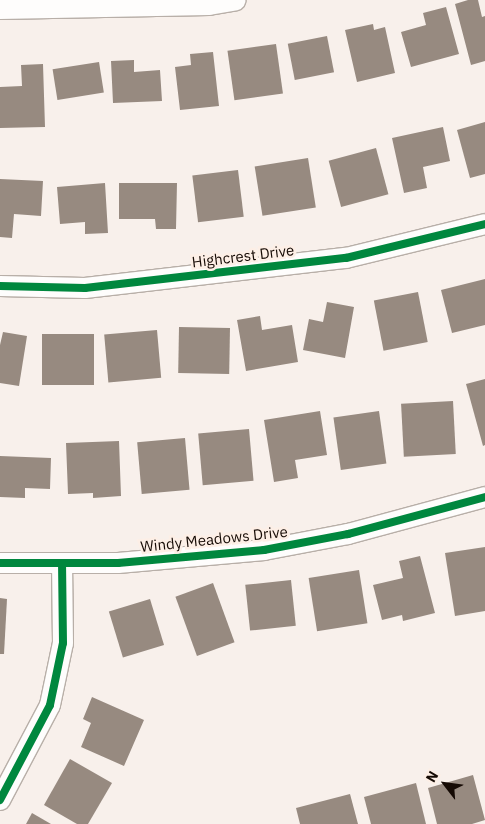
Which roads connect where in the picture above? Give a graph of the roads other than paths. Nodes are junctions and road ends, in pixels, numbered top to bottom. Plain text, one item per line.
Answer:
1 (236, 0) edge
2 (42, 5) edge
3 (0, 9) edge
4 (485, 224) edge
5 (0, 286) edge
6 (485, 497) edge
7 (0, 563) edge
8 (62, 564) junction
9 (0, 800) edge

1 - 2 street
2 - 3 street
4 - 5 street, Highcrest Drive
6 - 8 street, Windy Meadows Drive
7 - 8 street, Windy Meadows Drive
8 - 9 street

